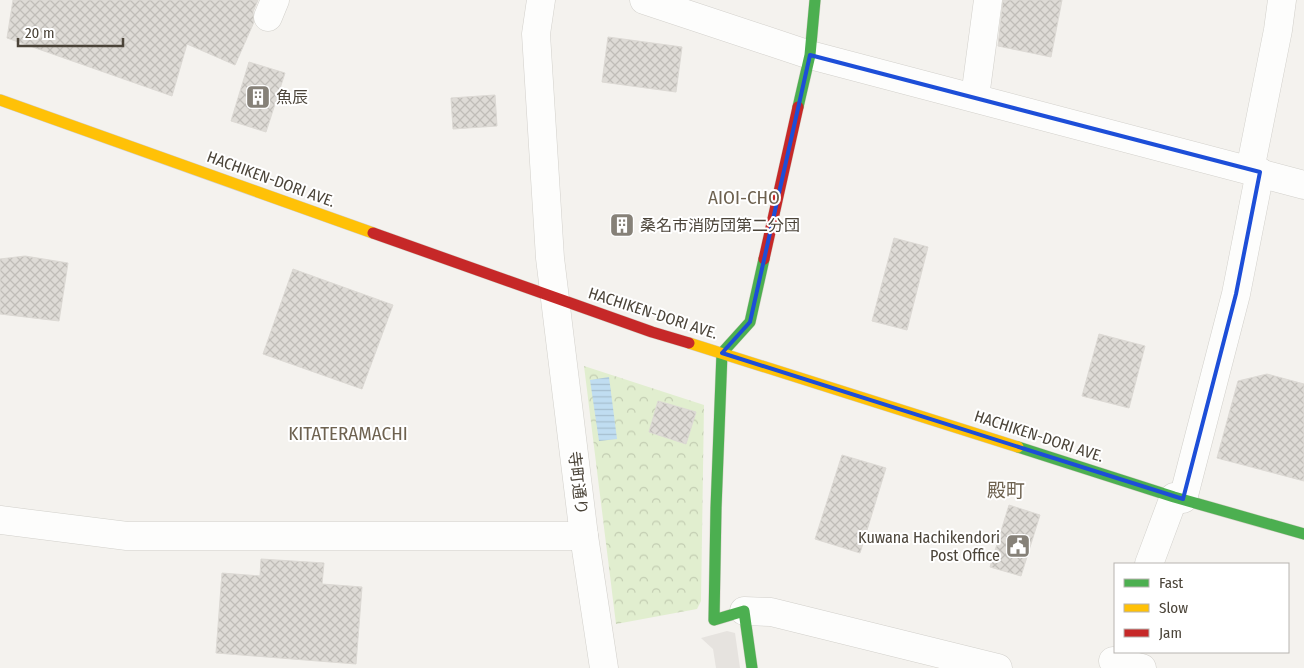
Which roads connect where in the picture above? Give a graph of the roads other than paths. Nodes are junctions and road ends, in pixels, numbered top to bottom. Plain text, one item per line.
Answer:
1 (541, 0) edge
2 (644, 0) edge
3 (815, 0) edge
4 (988, 0) edge
5 (1282, 0) edge
6 (810, 55) junction
7 (975, 97) junction
8 (0, 100) edge
9 (1255, 171) junction
10 (1304, 185) edge
11 (555, 297) junction
12 (722, 353) junction
13 (1178, 498) junction
14 (0, 520) edge
15 (1304, 534) edge
16 (584, 536) junction
17 (1149, 563) edge
18 (744, 611) junction
19 (1113, 660) edge
20 (604, 668) edge
21 (752, 668) edge
22 (998, 668) edge
23 (1142, 668) edge

1 - 11 street, 寺町通り
2 - 6 street
3 - 6 street
4 - 7 street
5 - 9 street
6 - 7 street
6 - 12 street
7 - 9 street
8 - 11 street, HACHIKEN-DORI AVE.
9 - 10 street
9 - 13 street
11 - 12 street, HACHIKEN-DORI AVE.
11 - 16 street, 寺町通り
12 - 13 street, HACHIKEN-DORI AVE.
12 - 18 street
13 - 15 street, HACHIKEN-DORI AVE.
13 - 17 street
14 - 16 street
16 - 20 street, 寺町通り
18 - 21 street
18 - 22 street
19 - 23 street

